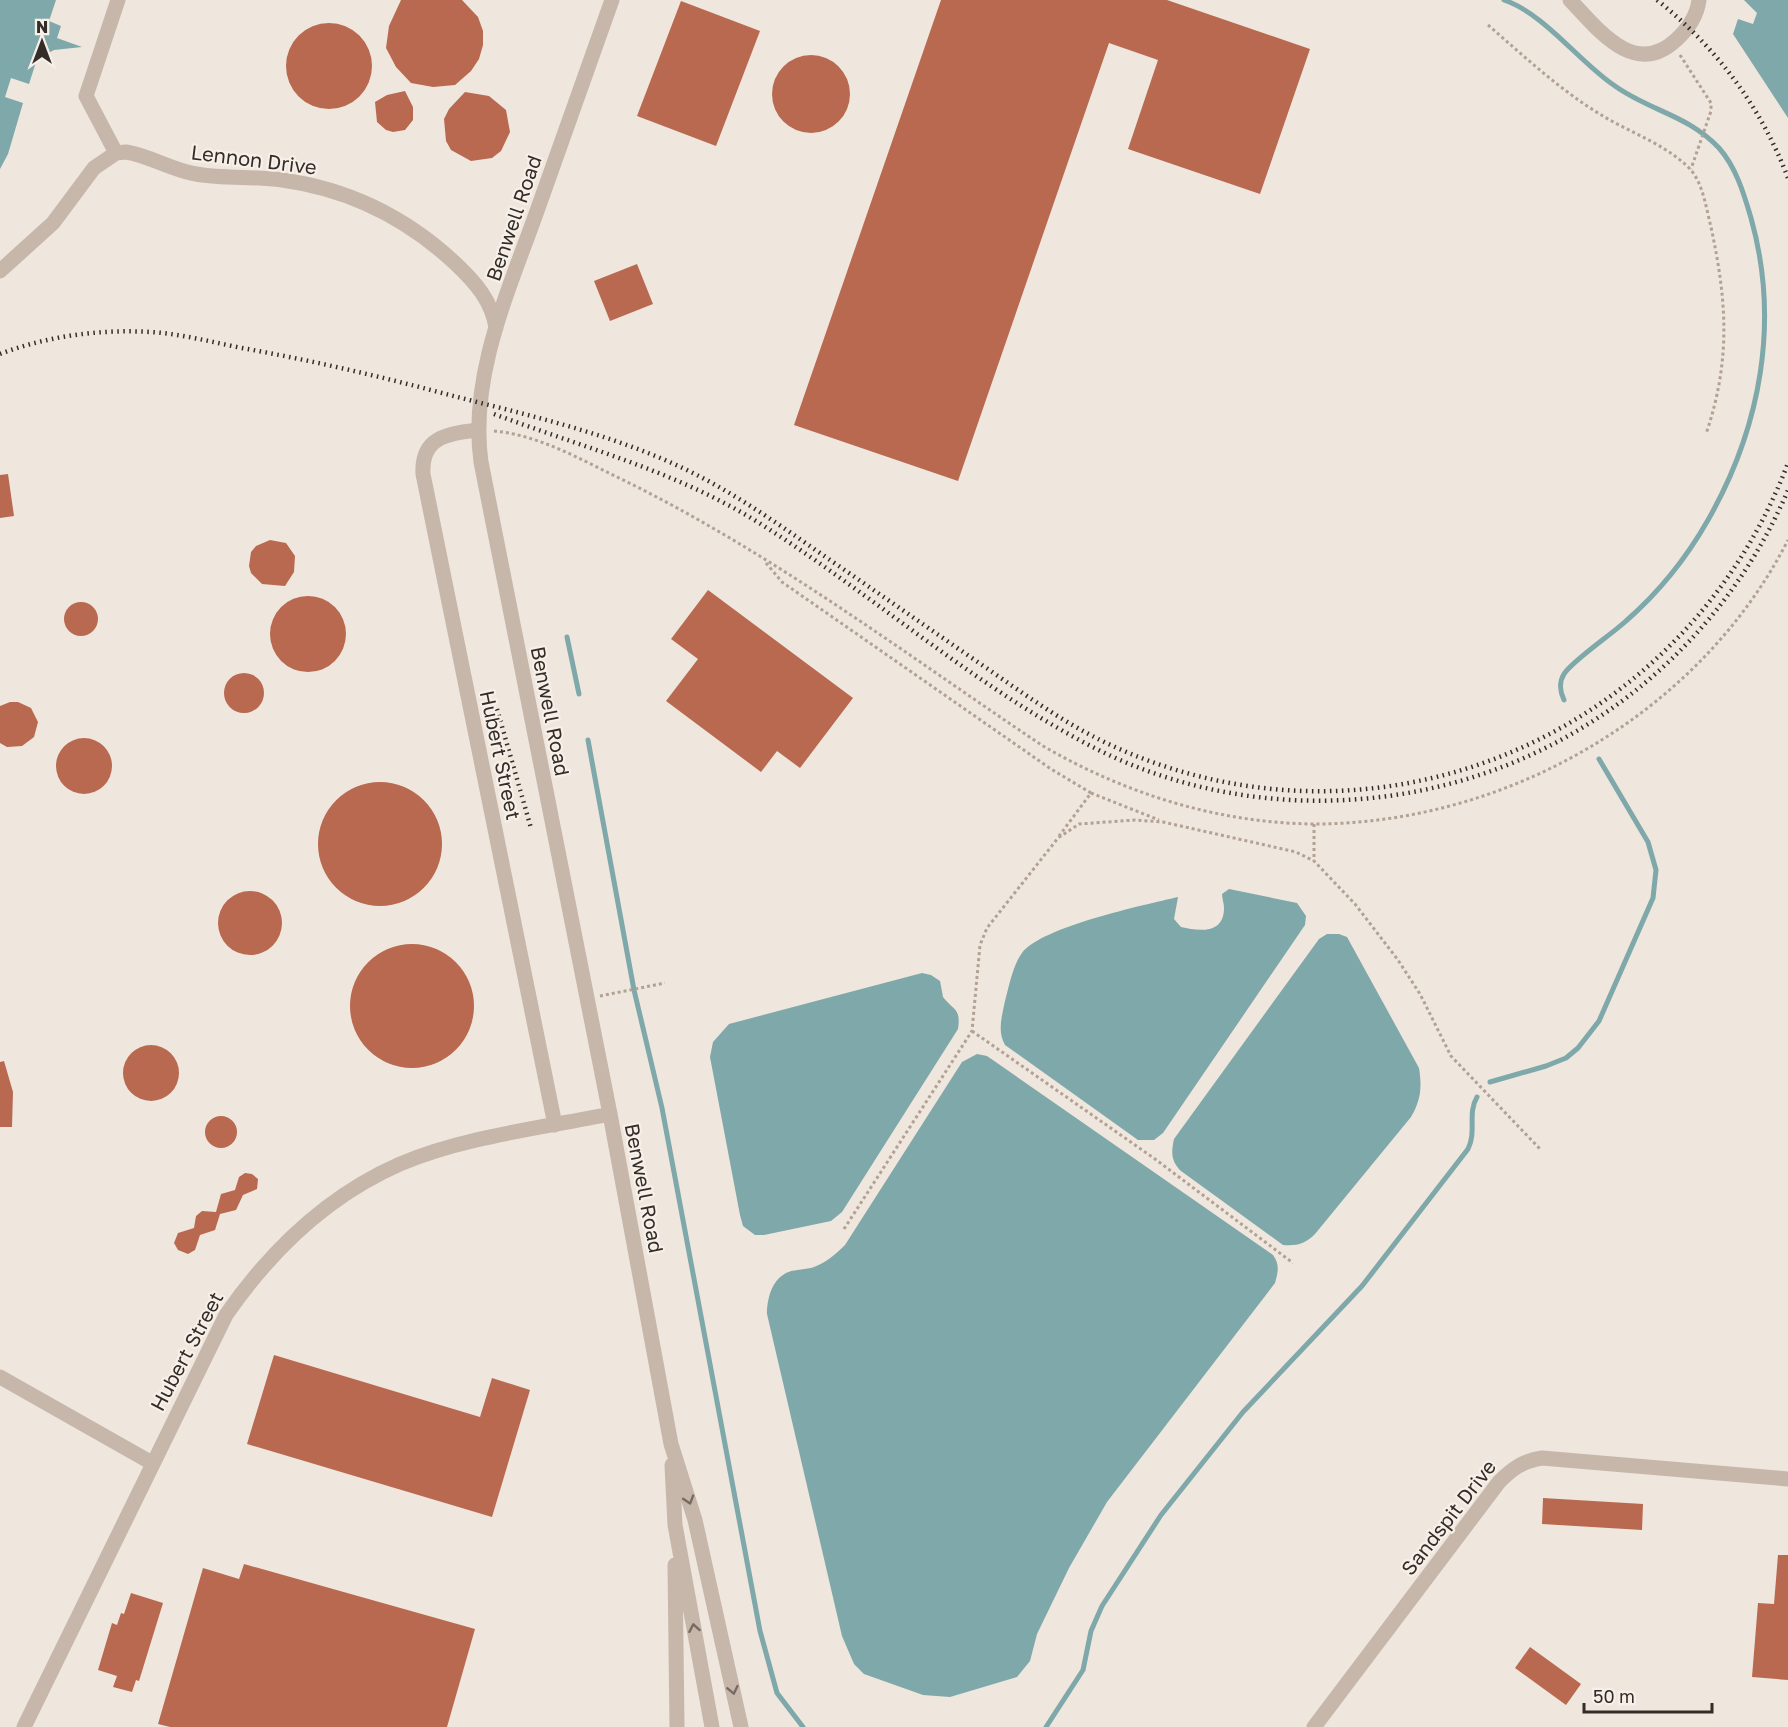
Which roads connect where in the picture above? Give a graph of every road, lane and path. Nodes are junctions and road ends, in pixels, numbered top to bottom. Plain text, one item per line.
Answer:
1 (118, 0) edge
2 (612, 0) edge
3 (1570, 0) edge
4 (1699, 0) edge
5 (1488, 25) dead end
6 (1672, 44) junction
7 (116, 153) junction
8 (1691, 169) junction
9 (0, 271) edge
10 (496, 331) junction
11 (477, 430) junction
12 (1706, 434) dead end
13 (1788, 540) edge
14 (762, 558) junction
15 (1091, 793) junction
16 (1163, 822) junction
17 (1314, 824) junction
18 (1058, 838) junction
19 (1314, 861) junction
20 (665, 983) dead end
21 (587, 999) junction
22 (972, 1031) junction
23 (610, 1114) junction
24 (555, 1125) junction
25 (1541, 1150) dead end
26 (844, 1229) dead end
27 (1293, 1263) dead end
28 (0, 1377) edge
29 (671, 1444) junction
30 (152, 1463) junction
31 (1788, 1479) edge
32 (675, 1525) junction
33 (24, 1727) edge
34 (677, 1727) edge
35 (712, 1727) edge
36 (741, 1727) edge
37 (1314, 1727) edge

1 - 7 street
2 - 10 street, Benwell Road
3 - 6 street
4 - 6 street
5 - 8 path
6 - 8 path
7 - 9 street
7 - 10 street, Lennon Drive
8 - 12 path
10 - 11 street, Benwell Road
11 - 14 path
11 - 21 street, Benwell Road
11 - 24 street, Hubert Street
13 - 17 path
14 - 15 path
14 - 17 path
15 - 16 path
15 - 18 path
16 - 18 path
16 - 19 path
17 - 19 path
18 - 22 path
19 - 25 path
20 - 21 path
21 - 23 street, Benwell Road
22 - 26 path
22 - 27 path
23 - 24 street, Hubert Street
23 - 29 street, Benwell Road
24 - 30 street, Hubert Street
28 - 30 street
29 - 32 street, Benwell Road
29 -> 36 street, Benwell Road
30 - 33 street, Hubert Street
31 - 37 street, Sandspit Drive
32 - 34 street, Benwell Road
35 -> 32 street, Benwell Road

